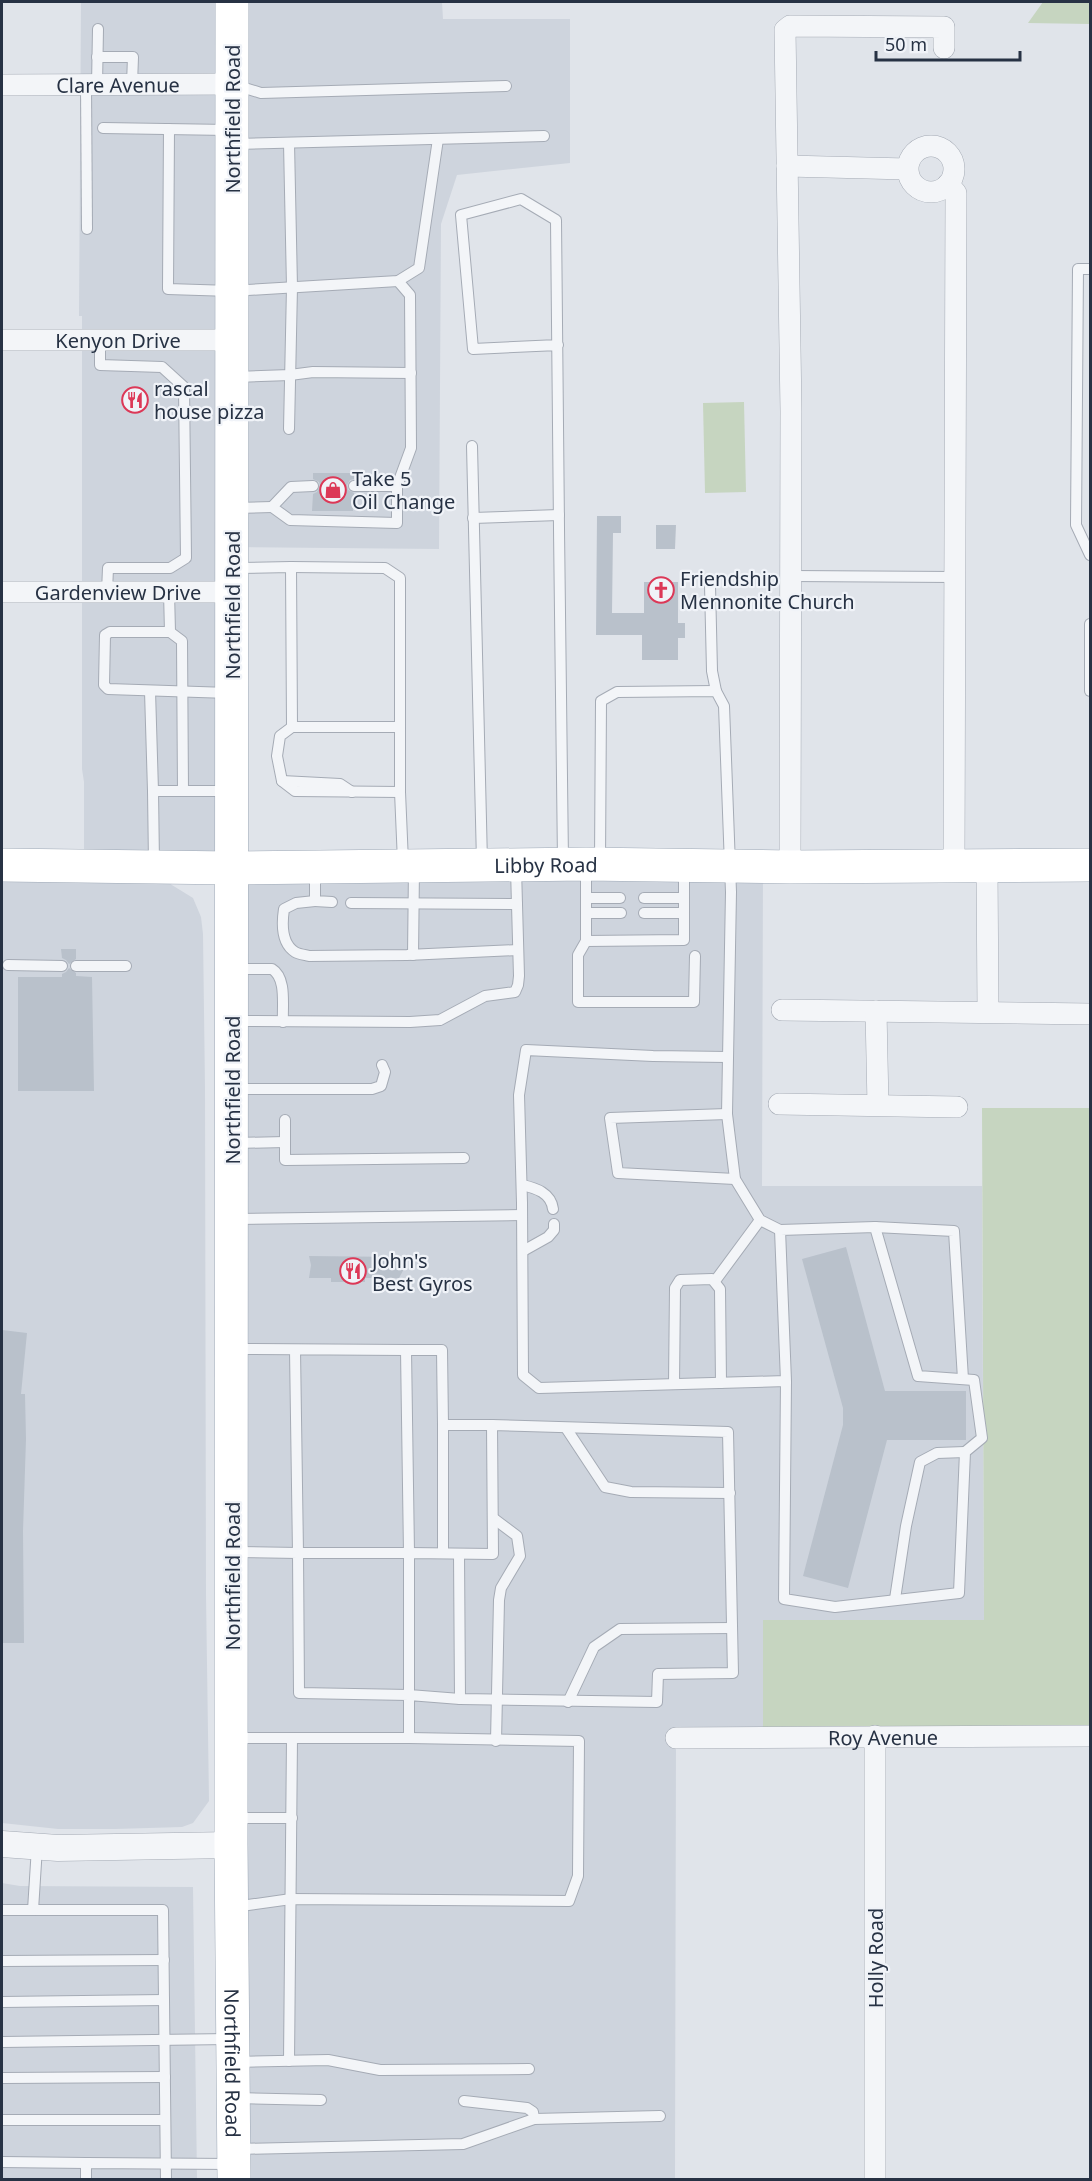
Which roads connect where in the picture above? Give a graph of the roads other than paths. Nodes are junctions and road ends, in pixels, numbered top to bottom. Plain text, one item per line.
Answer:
1 (232, 2) edge
2 (98, 29) dead end
3 (944, 48) dead end
4 (98, 57) junction
5 (132, 84) junction
6 (232, 84) junction
7 (2, 85) edge
8 (91, 85) junction
9 (507, 86) dead end
10 (103, 128) dead end
11 (169, 129) junction
12 (544, 136) dead end
13 (232, 137) junction
14 (438, 139) junction
15 (289, 143) junction
16 (787, 166) junction
17 (907, 169) junction
18 (948, 184) junction
19 (87, 229) dead end
20 (1090, 269) edge
21 (398, 281) junction
22 (292, 287) junction
23 (231, 291) junction
24 (2, 340) edge
25 (233, 340) junction
26 (100, 341) junction
27 (558, 345) junction
28 (411, 373) junction
29 (290, 375) junction
30 (232, 378) junction
31 (289, 429) dead end
32 (472, 446) dead end
33 (313, 486) dead end
34 (354, 486) dead end
35 (397, 486) junction
36 (272, 507) junction
37 (232, 508) junction
38 (559, 515) junction
39 (473, 518) junction
40 (1088, 544) edge
41 (1090, 555) edge
42 (291, 567) junction
43 (791, 576) junction
44 (954, 577) junction
45 (232, 580) junction
46 (710, 585) dead end
47 (2, 592) edge
48 (107, 592) junction
49 (169, 592) junction
50 (1090, 624) edge
51 (170, 632) junction
52 (150, 691) junction
53 (716, 691) junction
54 (1090, 691) edge
55 (183, 692) junction
56 (232, 693) junction
57 (291, 728) junction
58 (400, 728) junction
59 (153, 791) junction
60 (183, 791) junction
61 (232, 791) junction
62 (400, 792) junction
63 (583, 864) junction
64 (482, 865) junction
65 (516, 865) junction
66 (684, 865) junction
67 (2, 866) edge
68 (315, 866) junction
69 (408, 866) junction
70 (729, 866) junction
71 (954, 866) junction
72 (987, 866) junction
73 (1090, 866) edge
74 (154, 867) junction
75 (790, 867) junction
76 (232, 868) junction
77 (586, 898) junction
78 (620, 898) dead end
79 (644, 898) dead end
80 (684, 898) junction
81 (315, 901) junction
82 (332, 902) dead end
83 (351, 903) dead end
84 (413, 904) junction
85 (517, 904) junction
86 (586, 913) junction
87 (621, 913) dead end
88 (644, 913) dead end
89 (684, 913) junction
90 (586, 941) junction
91 (518, 950) junction
92 (413, 954) junction
93 (695, 956) dead end
94 (8, 965) dead end
95 (62, 966) dead end
96 (76, 966) dead end
97 (126, 966) dead end
98 (232, 969) junction
99 (782, 1010) dead end
100 (876, 1011) junction
101 (988, 1012) junction
102 (1090, 1014) edge
103 (232, 1021) junction
104 (283, 1022) junction
105 (727, 1056) junction
106 (382, 1065) dead end
107 (231, 1089) junction
108 (779, 1104) dead end
109 (878, 1106) junction
110 (957, 1107) dead end
111 (727, 1114) junction
112 (285, 1120) dead end
113 (285, 1142) junction
114 (232, 1143) junction
115 (464, 1158) dead end
116 (735, 1179) junction
117 (522, 1185) junction
118 (553, 1209) dead end
119 (522, 1215) junction
120 (232, 1219) junction
121 (760, 1220) junction
122 (554, 1224) dead end
123 (875, 1227) junction
124 (780, 1230) junction
125 (523, 1251) junction
126 (715, 1281) junction
127 (232, 1349) junction
128 (295, 1350) junction
129 (406, 1350) junction
130 (963, 1379) junction
131 (786, 1382) junction
132 (722, 1383) junction
133 (674, 1384) junction
134 (443, 1425) junction
135 (492, 1425) junction
136 (566, 1428) junction
137 (965, 1452) junction
138 (730, 1493) junction
139 (493, 1518) junction
140 (232, 1552) junction
141 (409, 1553) junction
142 (298, 1554) junction
143 (443, 1554) junction
144 (459, 1554) junction
145 (895, 1599) junction
146 (732, 1628) junction
147 (409, 1695) junction
148 (460, 1699) junction
149 (496, 1700) junction
150 (568, 1702) junction
151 (875, 1736) junction
152 (1090, 1736) edge
153 (231, 1738) junction
154 (292, 1738) junction
155 (409, 1738) junction
156 (676, 1738) dead end
157 (496, 1741) junction
158 (291, 1818) junction
159 (231, 1831) junction
160 (2, 1844) edge
161 (37, 1847) junction
162 (291, 1899) junction
163 (232, 1907) junction
164 (2, 1910) edge
165 (33, 1910) junction
166 (164, 1960) junction
167 (2, 1961) edge
168 (164, 2000) junction
169 (2, 2002) edge
170 (164, 2040) junction
171 (2, 2042) edge
172 (232, 2051) junction
173 (289, 2061) junction
174 (529, 2069) dead end
175 (165, 2077) junction
176 (2, 2078) edge
177 (233, 2098) junction
178 (321, 2100) dead end
179 (464, 2101) dead end
180 (660, 2116) dead end
181 (534, 2119) junction
182 (2, 2120) edge
183 (165, 2120) junction
184 (2, 2163) edge
185 (86, 2163) junction
186 (166, 2163) junction
187 (234, 2164) edge
188 (86, 2180) edge
189 (166, 2180) edge
190 (875, 2180) edge

1 - 6 main road, Northfield Road
2 - 4 lane
3 - 16 street
4 - 5 lane
4 - 8 lane
5 - 6 street, Clare Avenue
5 - 8 street, Clare Avenue
6 - 9 lane
6 - 13 main road, Northfield Road
7 - 8 street, Clare Avenue
8 - 19 lane
10 - 11 lane
11 - 13 lane
11 - 23 lane
12 - 14 lane
13 - 15 lane
13 - 23 main road, Northfield Road
14 - 15 lane
14 - 21 lane
15 - 22 lane
16 - 17 street
16 - 43 street
17 - 18 street
17 - 18 street
18 - 44 street
20 - 40 lane
21 - 22 lane
21 - 28 lane
22 - 23 lane
22 - 29 lane
23 - 25 main road, Northfield Road
24 - 26 street, Kenyon Drive
25 - 26 street, Kenyon Drive
25 - 30 main road, Northfield Road
26 - 48 lane
27 - 27 lane
27 - 38 lane
28 - 29 lane
28 - 35 lane
29 - 30 lane
29 - 31 lane
30 - 37 main road, Northfield Road
32 - 39 lane
33 - 36 lane
34 - 35 lane
35 - 36 lane
36 - 37 lane
37 - 45 main road, Northfield Road
38 - 39 lane
38 - 63 lane
39 - 64 lane
40 - 41 lane
42 - 45 lane
42 - 57 lane
42 - 58 lane
43 - 44 lane
43 - 75 street
44 - 71 street
45 - 49 street, Gardenview Drive
45 - 56 main road, Northfield Road
46 - 53 lane
47 - 48 street, Gardenview Drive
48 - 49 street, Gardenview Drive
49 - 51 lane
50 - 54 lane
51 - 52 lane
51 - 55 lane
52 - 55 lane
52 - 59 lane
53 - 63 lane
53 - 70 lane
55 - 56 lane
55 - 60 lane
56 - 61 main road, Northfield Road
57 - 58 lane
57 - 62 lane
58 - 62 lane
59 - 60 lane
59 - 74 lane
60 - 61 lane
61 - 76 main road, Northfield Road
62 - 69 lane
63 - 65 main road, Libby Road
63 - 66 main road, Libby Road
63 - 77 lane
64 - 65 main road, Libby Road
64 - 69 main road, Libby Road
65 - 85 lane
66 - 70 main road, Libby Road
66 - 80 lane
67 - 74 main road, Libby Road
68 - 69 main road, Libby Road
68 - 76 main road, Libby Road
68 - 81 lane
69 - 84 lane
70 - 75 main road, Libby Road
70 - 105 lane
71 - 72 main road, Libby Road
71 - 75 main road, Libby Road
72 - 73 main road, Libby Road
72 - 101 street
74 - 76 main road, Libby Road
76 - 98 main road, Northfield Road
77 - 78 lane
77 - 86 lane
79 - 80 lane
80 - 89 lane
81 - 82 lane
81 - 92 lane
83 - 84 lane
84 - 85 lane
84 - 92 lane
85 - 91 lane
86 - 87 lane
86 - 90 lane
88 - 89 lane
89 - 90 lane
90 - 93 lane
91 - 92 lane
91 - 104 lane
94 - 95 lane
96 - 97 lane
98 - 103 main road, Northfield Road
98 - 104 lane
99 - 100 street
100 - 101 street
100 - 109 street
101 - 102 street
103 - 104 lane
103 - 107 main road, Northfield Road
105 - 111 lane
105 - 117 lane
106 - 107 lane
107 - 114 main road, Northfield Road
108 - 109 street
109 - 110 street
111 - 116 lane
111 - 116 lane
112 - 113 lane
113 - 114 lane
113 - 115 lane
114 - 120 main road, Northfield Road
116 - 121 lane
117 - 118 lane
117 - 119 lane
119 - 120 lane
119 - 125 lane
120 - 127 main road, Northfield Road
121 - 124 lane
121 - 126 lane
122 - 125 lane
123 - 124 lane
123 - 130 lane
123 - 130 lane
124 - 131 lane
125 - 133 lane
126 - 132 lane
126 - 133 lane
127 - 128 lane
127 - 140 main road, Northfield Road
128 - 129 lane
128 - 142 lane
129 - 134 lane
129 - 141 lane
130 - 137 lane
131 - 132 lane
131 - 145 lane
132 - 133 lane
134 - 135 lane
134 - 143 lane
135 - 136 lane
135 - 139 lane
136 - 138 lane
136 - 138 lane
137 - 145 lane
137 - 145 lane
138 - 146 lane
139 - 144 lane
139 - 149 lane
140 - 142 lane
140 - 153 main road, Northfield Road
141 - 142 lane
141 - 143 lane
141 - 147 lane
142 - 147 lane
143 - 144 lane
144 - 148 lane
146 - 150 lane
146 - 150 lane
147 - 148 lane
147 - 155 lane
148 - 149 lane
149 - 150 lane
149 - 157 lane
151 - 152 street, Roy Avenue
151 - 156 street, Roy Avenue
151 - 190 street, Holly Road
153 - 154 lane
153 - 159 main road, Northfield Road
154 - 155 lane
154 - 158 lane
155 - 157 lane
157 - 162 lane
158 - 159 lane
158 - 162 lane
159 - 161 street
159 - 163 main road, Northfield Road
160 - 161 street
161 - 165 lane
162 - 163 lane
162 - 173 lane
163 - 172 main road, Northfield Road
164 - 165 lane
165 - 166 lane
166 - 167 lane
166 - 168 lane
168 - 169 lane
168 - 170 lane
170 - 171 lane
170 - 172 lane
170 - 175 lane
172 - 173 lane
172 - 177 main road, Northfield Road
173 - 174 lane
175 - 176 lane
175 - 183 lane
177 - 178 lane
177 - 187 main road, Northfield Road
179 - 181 lane
180 - 181 lane
181 - 187 lane
182 - 183 lane
183 - 186 lane
184 - 185 lane
185 - 186 lane
185 - 188 lane
186 - 187 lane
186 - 189 lane

